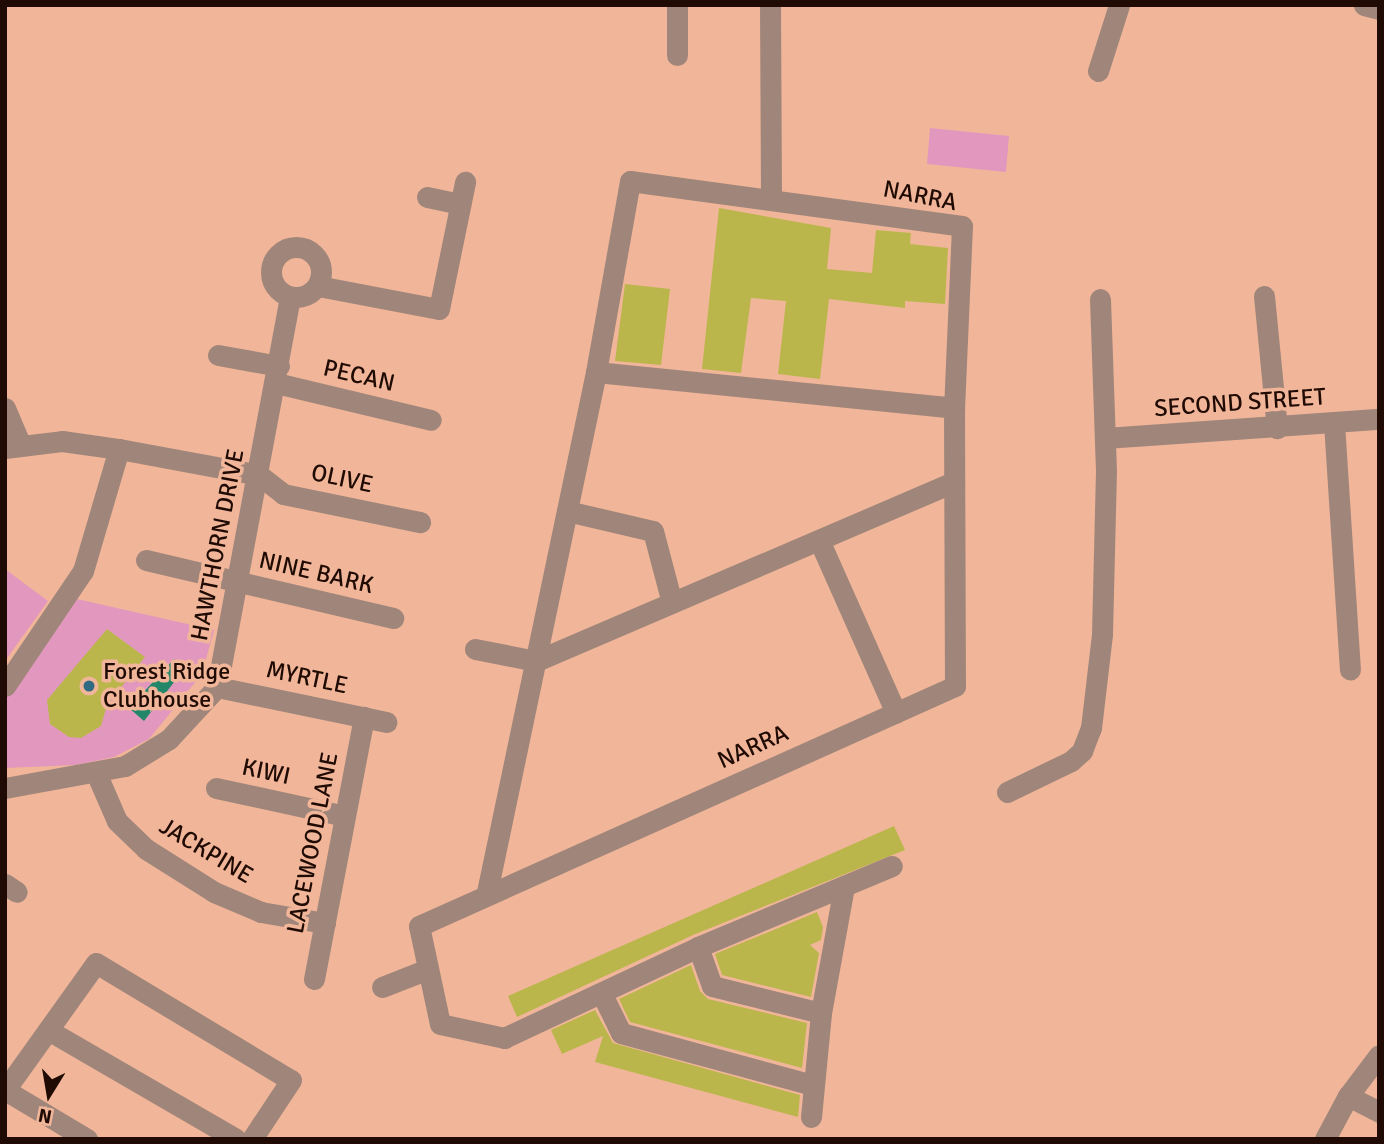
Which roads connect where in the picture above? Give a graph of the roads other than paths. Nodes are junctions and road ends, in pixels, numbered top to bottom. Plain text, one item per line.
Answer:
1 (677, 5) edge
2 (770, 5) edge
3 (1119, 5) edge
4 (1364, 5) edge
5 (1379, 9) edge
6 (677, 55) dead end
7 (1098, 71) dead end
8 (465, 183) dead end
9 (427, 197) dead end
10 (771, 199) junction
11 (460, 204) junction
12 (318, 286) junction
13 (1264, 296) dead end
14 (290, 297) junction
15 (1100, 299) dead end
16 (218, 355) dead end
17 (596, 372) junction
18 (277, 374) junction
19 (5, 408) edge
20 (954, 408) junction
21 (1379, 418) edge
22 (431, 420) dead end
23 (1334, 423) junction
24 (1278, 428) junction
25 (1105, 438) junction
26 (13, 446) edge
27 (119, 449) junction
28 (259, 475) junction
29 (954, 482) junction
30 (567, 511) junction
31 (420, 522) dead end
32 (819, 540) junction
33 (146, 561) dead end
34 (237, 582) junction
35 (672, 603) junction
36 (393, 618) dead end
37 (474, 649) dead end
38 (536, 661) junction
39 (1350, 669) dead end
40 (5, 686) edge
41 (217, 687) junction
42 (896, 713) junction
43 (364, 717) junction
44 (386, 722) dead end
45 (97, 775) junction
46 (5, 788) edge
47 (216, 788) dead end
48 (1007, 792) dead end
49 (345, 816) junction
50 (892, 866) dead end
51 (844, 886) junction
52 (487, 892) junction
53 (324, 923) junction
54 (698, 947) junction
55 (428, 969) junction
56 (314, 979) dead end
57 (382, 987) dead end
58 (602, 994) junction
59 (821, 1013) junction
60 (48, 1030) junction
61 (1379, 1055) edge
62 (813, 1085) junction
63 (5, 1090) edge
64 (1348, 1096) junction
65 (1379, 1112) edge
66 (811, 1117) dead end
67 (87, 1139) edge
68 (236, 1139) edge
69 (252, 1139) edge
70 (1325, 1139) edge

1 - 6 street
2 - 10 street
3 - 7 street
4 - 5 street
8 - 11 street
9 - 11 street
10 - 17 street, NARRA
10 - 20 street, NARRA
11 - 12 street
12 - 14 street
12 - 14 street
13 - 24 street
14 - 18 street, HAWTHORN DRIVE
15 - 25 street
16 - 18 street, PECAN
17 - 20 street
17 - 30 street, NARRA
18 - 22 street, PECAN
18 - 28 street, HAWTHORN DRIVE
19 - 26 street
20 - 29 street, NARRA
21 - 23 street, SECOND STREET
23 - 24 street, SECOND STREET
23 - 39 street
24 - 25 street, SECOND STREET
25 - 48 street
26 - 27 street
27 - 28 street
27 - 40 street
28 - 31 street, OLIVE
28 - 34 street, HAWTHORN DRIVE
29 - 32 street
29 - 42 street, NARRA
30 - 35 street
30 - 38 street, NARRA
32 - 35 street
32 - 42 street
33 - 34 street, NINE BARK
34 - 36 street, NINE BARK
34 - 41 street, HAWTHORN DRIVE
35 - 38 street
37 - 38 street
38 - 52 street, NARRA
41 - 43 street, MYRTLE
41 - 45 street
42 - 52 street, NARRA
43 - 44 street, MYRTLE
43 - 49 street, LACEWOOD LANE
45 - 46 street
45 - 53 street, JACKPINE
47 - 49 street, KIWI
49 - 53 street, LACEWOOD LANE
50 - 51 street
51 - 54 street
51 - 59 street
52 - 55 street
53 - 56 street, LACEWOOD LANE
54 - 58 street
54 - 59 street
55 - 57 street
55 - 58 street
58 - 62 street
59 - 62 street
60 - 63 street
60 - 68 street
60 - 69 street
61 - 64 street
62 - 66 street
63 - 67 street
64 - 65 street
64 - 70 street

